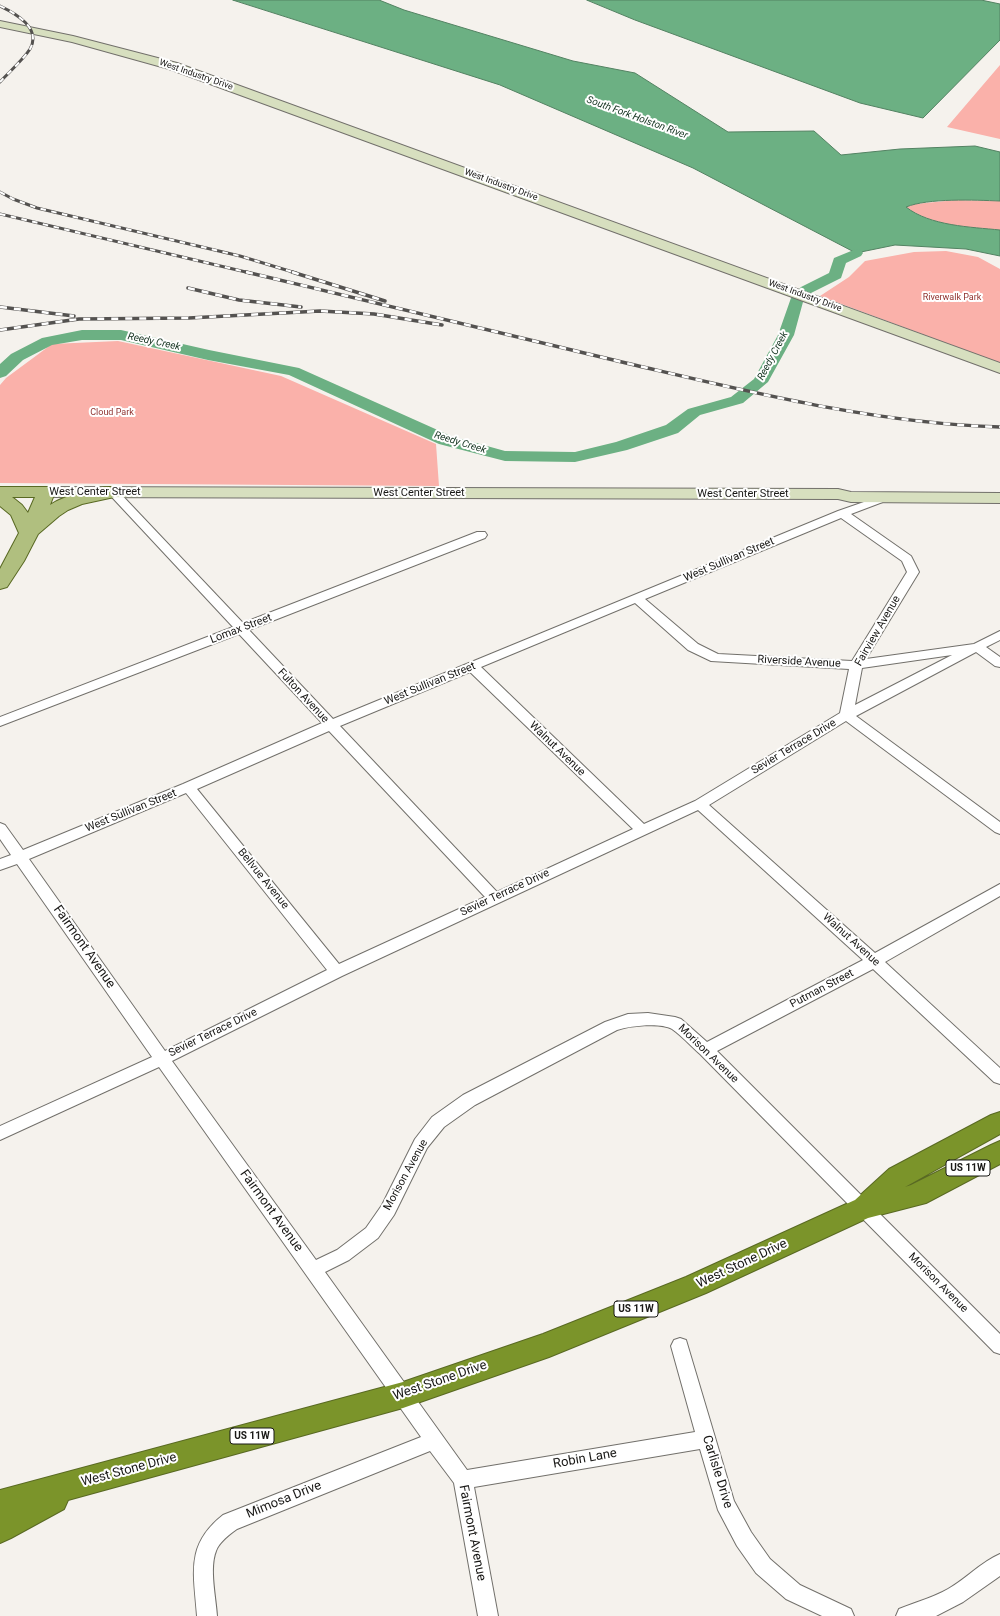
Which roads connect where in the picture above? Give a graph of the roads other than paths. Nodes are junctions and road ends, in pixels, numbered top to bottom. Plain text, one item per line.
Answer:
1 (0, 24) edge
2 (998, 368) edge
3 (1000, 490) edge
4 (0, 492) edge
5 (46, 492) junction
6 (113, 492) junction
7 (838, 494) junction
8 (0, 498) edge
9 (884, 498) junction
10 (1000, 498) edge
11 (842, 513) junction
12 (29, 534) junction
13 (481, 535) dead end
14 (0, 583) edge
15 (637, 598) junction
16 (242, 629) junction
17 (1000, 635) edge
18 (978, 648) junction
19 (1000, 663) edge
20 (856, 665) junction
21 (472, 667) junction
22 (846, 715) junction
23 (0, 722) edge
24 (330, 725) junction
25 (188, 787) junction
26 (700, 804) junction
27 (0, 828) edge
28 (1000, 829) edge
29 (642, 830) junction
30 (20, 857) junction
31 (0, 865) edge
32 (1000, 888) edge
33 (494, 898) junction
34 (874, 961) junction
35 (337, 972) junction
36 (706, 1050) junction
37 (162, 1059) junction
38 (1000, 1078) edge
39 (1000, 1122) edge
40 (0, 1133) edge
41 (1000, 1152) edge
42 (863, 1208) junction
43 (314, 1270) junction
44 (680, 1346) dead end
45 (1000, 1346) edge
46 (402, 1395) junction
47 (706, 1439) junction
48 (434, 1441) junction
49 (102, 1477) junction
50 (463, 1480) junction
51 (0, 1504) edge
52 (0, 1528) edge
53 (1000, 1564) edge
54 (207, 1616) edge
55 (488, 1616) edge
56 (844, 1616) edge
57 (906, 1616) edge

1 - 2 main road, West Industry Drive
3 - 7 main road, West Center Street
4 - 5 main road, West Center Street
5 - 6 main road, West Center Street
5 - 12 main road
6 - 7 main road, West Center Street
6 - 12 main road
6 - 16 street, Fulton Avenue
7 - 9 main road, West Center Street
7 - 11 street
8 - 12 main road
9 - 10 main road, West Center Street
9 - 11 street, West Sullivan Street
11 - 15 street, West Sullivan Street
11 - 20 street, Fairview Avenue
12 - 14 main road
13 - 16 street, Lomax Street
15 - 20 street, Riverside Avenue
15 - 21 street, West Sullivan Street
16 - 23 street, Lomax Street
16 - 24 street, Fulton Avenue
17 - 18 street, Sevier Terrace Drive
18 - 19 street
18 - 20 street, Riverside Avenue
18 - 22 street, Sevier Terrace Drive
20 - 22 street, Fairview Avenue
21 - 24 street, West Sullivan Street
21 - 29 street, Walnut Avenue
22 - 26 street, Sevier Terrace Drive
22 - 28 street
24 - 25 street, West Sullivan Street
24 - 33 street, Fulton Avenue
25 - 30 street, West Sullivan Street
25 - 35 street, Bellvue Avenue
26 - 29 street, Sevier Terrace Drive
26 - 34 street, Walnut Avenue
27 - 30 street, Fairmont Avenue
29 - 33 street, Sevier Terrace Drive
30 - 31 street, West Sullivan Street
30 - 37 street, Fairmont Avenue
32 - 34 street, Putman Street
33 - 35 street, Sevier Terrace Drive
34 - 36 street, Putman Street
34 - 38 street, Walnut Avenue
35 - 37 street, Sevier Terrace Drive
36 - 42 street, Morison Avenue
36 - 43 street, Morison Avenue
37 - 40 street, Sevier Terrace Drive
37 - 43 street, Fairmont Avenue
39 - 42 highway, West Stone Drive / US 11W
41 - 42 highway, West Stone Drive / US 11W
42 - 45 street, Morison Avenue
42 - 46 highway, West Stone Drive / US 11W
43 - 46 street, Fairmont Avenue
44 - 47 street, Carlisle Drive
46 - 48 street, Fairmont Avenue
46 - 49 highway, West Stone Drive / US 11W
47 - 50 street, Robin Lane
47 - 56 street, Carlisle Drive
48 - 50 street, Fairmont Avenue
48 - 54 street, Mimosa Drive
49 - 51 highway, West Stone Drive / US 11W
49 - 52 highway
50 - 55 street, Fairmont Avenue
53 - 57 street

